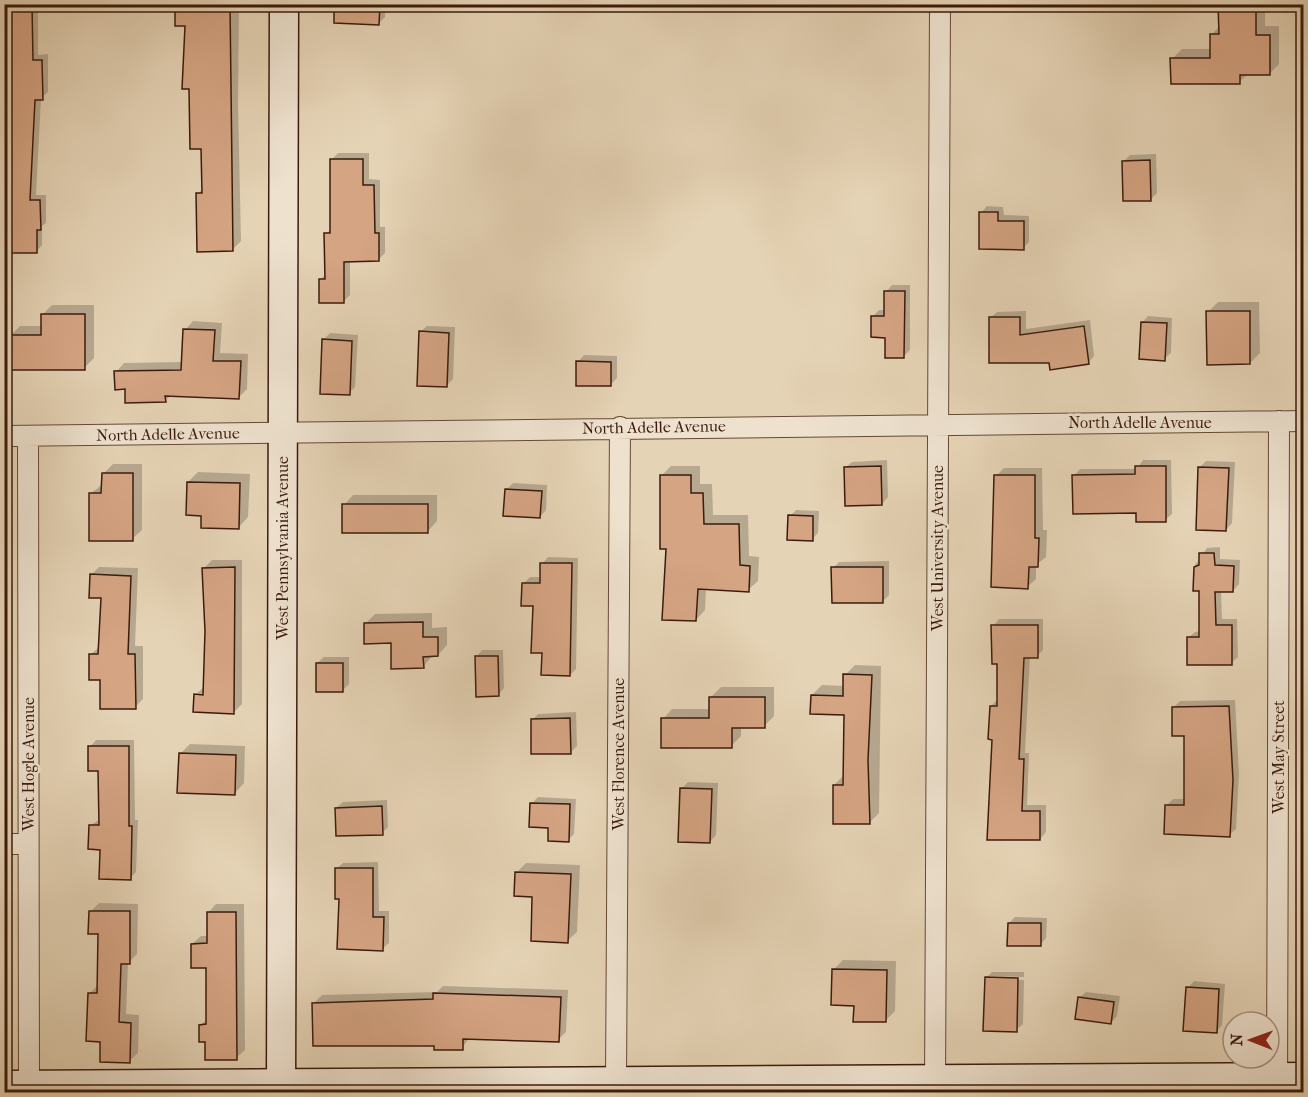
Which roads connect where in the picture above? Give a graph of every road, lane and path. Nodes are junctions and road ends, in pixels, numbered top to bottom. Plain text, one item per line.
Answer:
1 (284, 4) edge
2 (940, 4) edge
3 (1279, 421) junction
4 (1304, 421) edge
5 (938, 424) junction
6 (620, 428) junction
7 (283, 431) junction
8 (4, 436) edge
9 (28, 436) junction
10 (4, 844) edge
11 (28, 844) junction
12 (616, 1081) junction
13 (1286, 1082) edge
14 (935, 1086) edge
15 (21, 1088) edge
16 (281, 1088) edge

1 - 7 street, West Pennsylvania Avenue
2 - 5 street, West University Avenue
3 - 4 street, North Adelle Avenue
3 - 5 street, North Adelle Avenue
3 - 13 street, West May Street
5 - 6 street, North Adelle Avenue
5 - 14 street, West University Avenue
6 - 7 street, North Adelle Avenue
6 - 12 street, West Florence Avenue
7 - 9 street, North Adelle Avenue
7 - 16 street, West Pennsylvania Avenue
8 - 9 street, North Adelle Avenue
9 - 11 street, West Hogle Avenue
10 - 11 street
11 - 15 street, West Hogle Avenue
12 - 14 street
12 - 16 street
13 - 14 street
15 - 16 street

